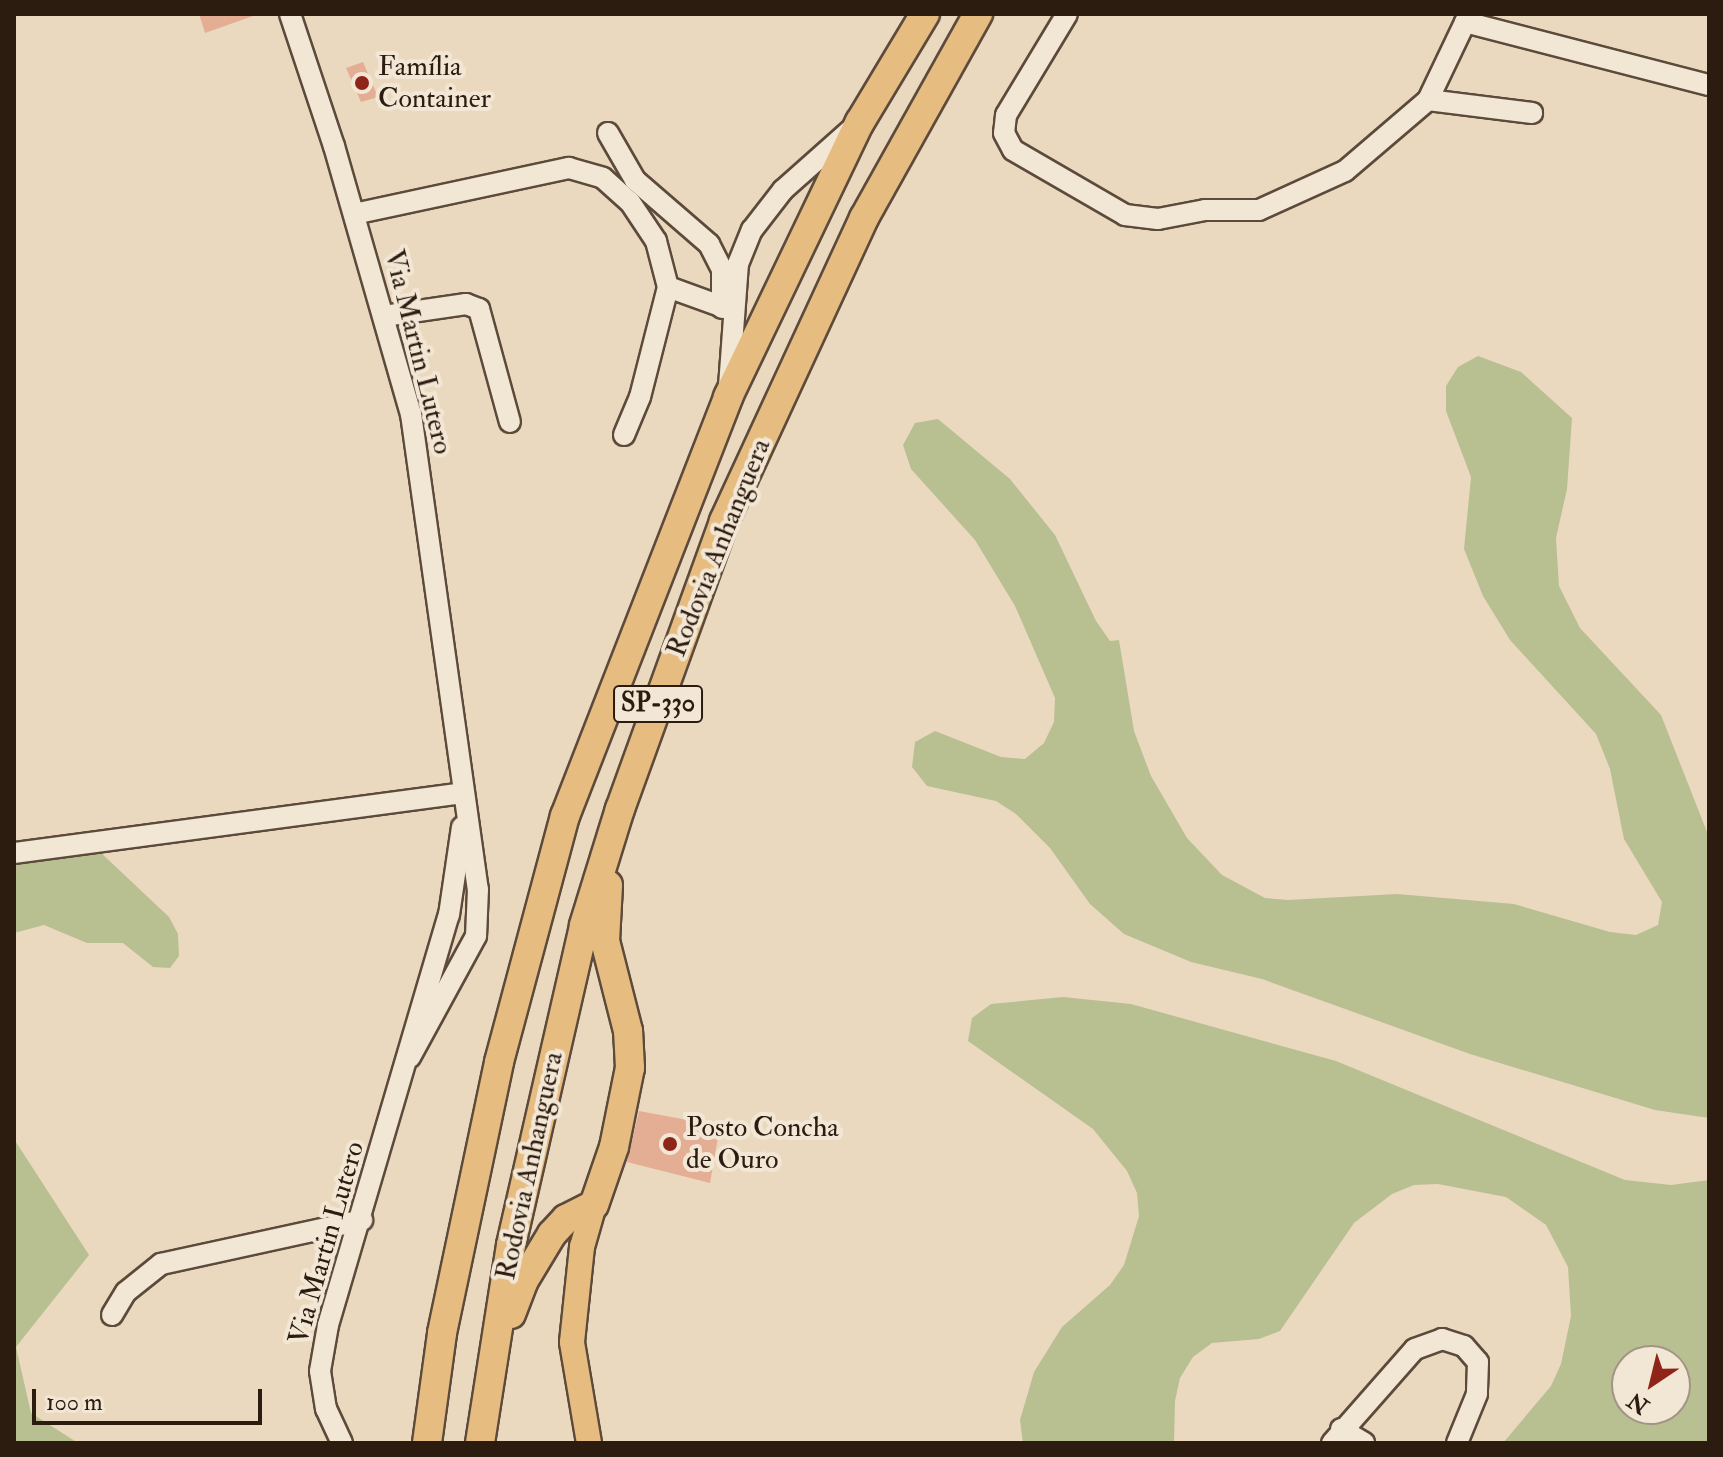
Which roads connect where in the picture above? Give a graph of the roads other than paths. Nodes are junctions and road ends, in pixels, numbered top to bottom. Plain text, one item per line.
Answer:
1 (290, 14) edge
2 (925, 14) edge
3 (978, 14) edge
4 (1067, 14) edge
5 (1467, 18) edge
6 (1709, 85) edge
7 (1428, 100) junction
8 (1532, 113) dead end
9 (860, 122) junction
10 (608, 133) dead end
11 (354, 214) junction
12 (668, 287) junction
13 (728, 310) junction
14 (384, 316) junction
15 (728, 397) junction
16 (510, 422) dead end
17 (624, 435) dead end
18 (463, 800) junction
19 (620, 809) junction
20 (14, 853) edge
21 (448, 920) junction
22 (477, 928) junction
23 (410, 1057) junction
24 (594, 1205) junction
25 (362, 1220) junction
26 (112, 1315) dead end
27 (487, 1381) junction
28 (1336, 1436) edge
29 (340, 1442) edge
30 (427, 1443) edge
31 (480, 1443) edge
32 (589, 1443) edge
33 (1364, 1443) edge
34 (1457, 1443) edge

1 - 11 street, Via Martin Lutero
2 - 9 highway, Rodovia Anhanguera / SP-330
3 - 19 highway, Rodovia Anhanguera / SP-330
4 - 7 street
5 - 6 street
5 - 7 street
7 - 8 street
9 - 13 street
9 - 15 highway, Rodovia Anhanguera / SP-330
10 - 13 street
11 - 12 street
11 - 14 street, Via Martin Lutero
12 - 13 street
12 - 17 street
13 - 15 street
14 - 16 street
14 - 18 street, Via Martin Lutero
15 - 30 highway, Rodovia Anhanguera / SP-330
18 - 20 street
18 - 21 street, Via Martin Lutero
18 - 22 street, Via Martin Lutero
19 - 24 highway
19 - 27 highway, Rodovia Anhanguera / SP-330
21 - 22 street
21 - 23 street, Via Martin Lutero
22 - 23 street, Via Martin Lutero
23 - 25 street, Via Martin Lutero
24 - 27 highway
24 - 32 main road
25 - 26 street
25 - 29 street, Via Martin Lutero
27 - 31 highway, Rodovia Anhanguera / SP-330
28 - 33 street
28 - 34 street

